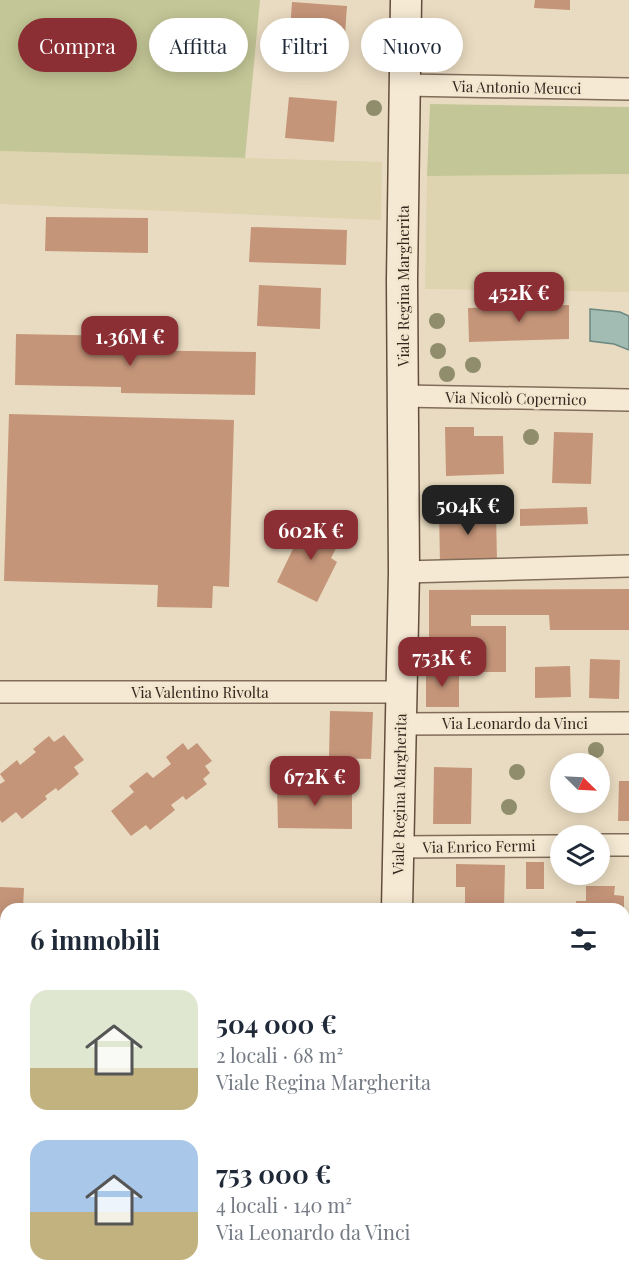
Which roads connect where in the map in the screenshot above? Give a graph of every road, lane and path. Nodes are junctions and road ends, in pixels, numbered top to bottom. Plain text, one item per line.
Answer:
1 (406, 0) edge
2 (405, 85) junction
3 (629, 89) edge
4 (404, 396) junction
5 (629, 400) edge
6 (629, 567) edge
7 (404, 572) junction
8 (401, 692) junction
9 (0, 693) edge
10 (629, 723) edge
11 (400, 724) junction
12 (610, 845) edge
13 (629, 845) edge
14 (550, 846) edge
15 (398, 847) junction
16 (397, 903) edge

1 - 2 street, Viale Regina Margherita
2 - 3 street, Via Antonio Meucci
2 - 4 street, Viale Regina Margherita
4 - 5 street, Via Nicolò Copernico
4 - 7 street, Viale Regina Margherita
6 - 7 street
7 - 8 street, Viale Regina Margherita
8 - 9 street, Via Valentino Rivolta
8 - 11 street, Viale Regina Margherita
10 - 11 street, Via Leonardo da Vinci
11 - 15 street, Viale Regina Margherita
12 - 13 street
14 - 15 street, Via Enrico Fermi
15 - 16 street, Viale Regina Margherita

